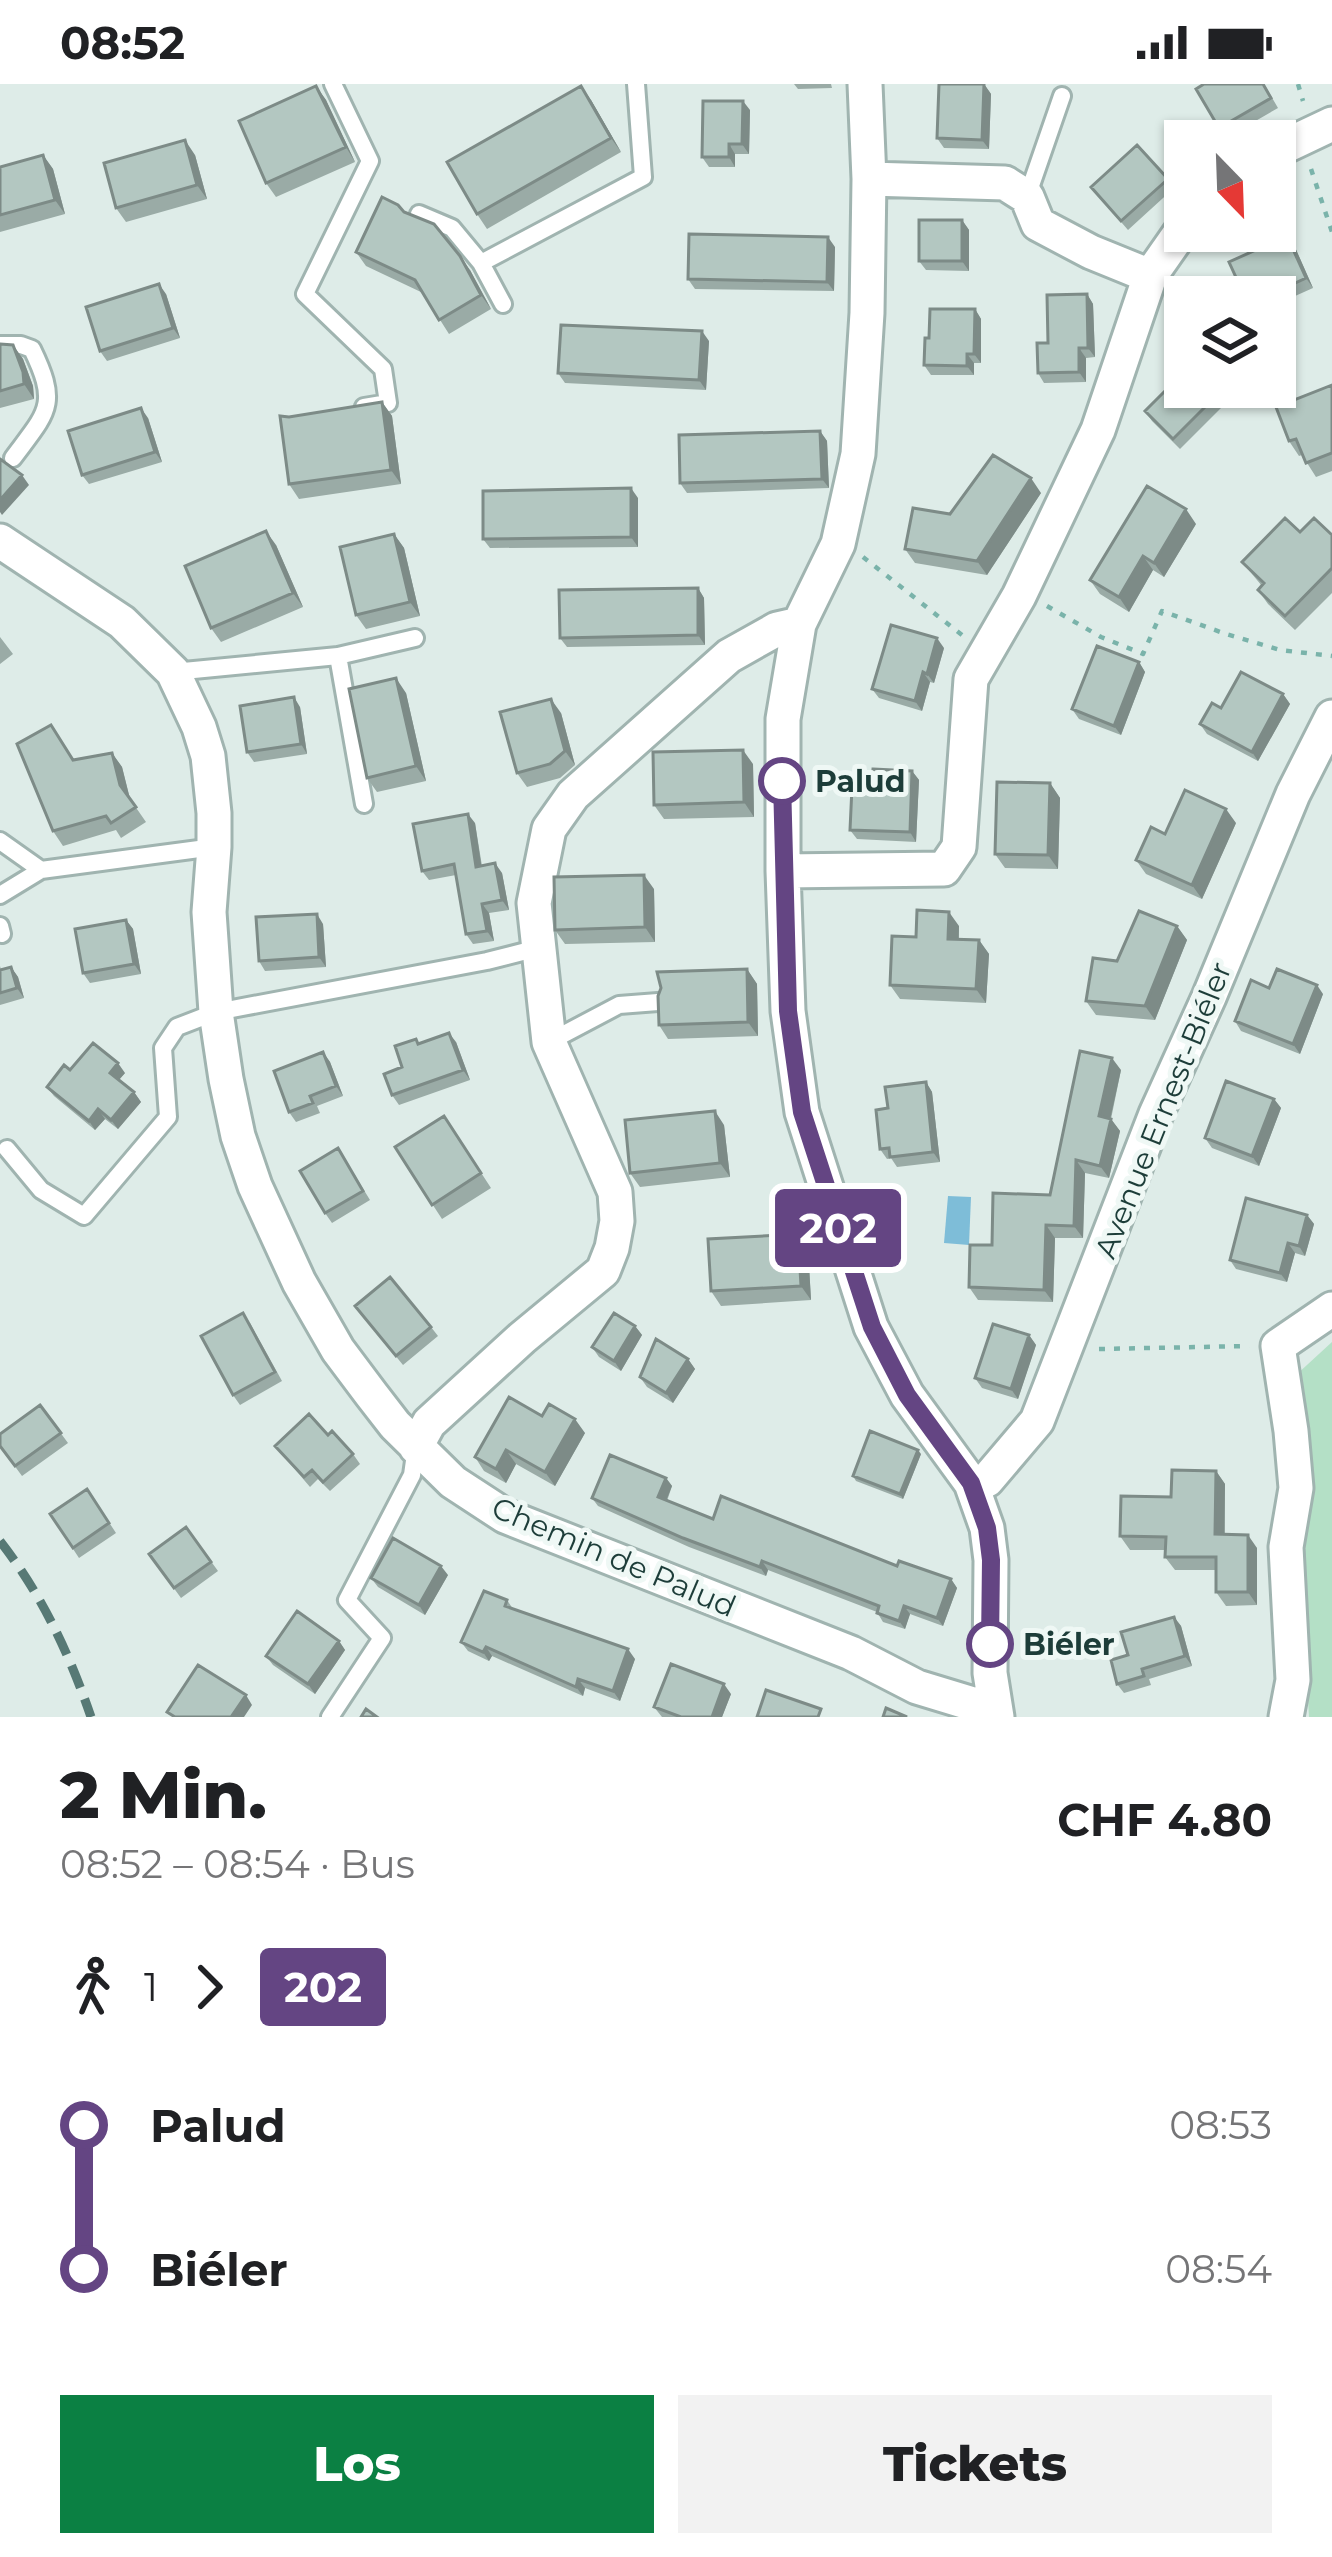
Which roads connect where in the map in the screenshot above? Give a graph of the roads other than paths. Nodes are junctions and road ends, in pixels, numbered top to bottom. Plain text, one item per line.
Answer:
1 (333, 84) edge
2 (636, 84) edge
3 (865, 84) edge
4 (1062, 96) dead end
5 (1332, 124) edge
6 (1296, 141) edge
7 (869, 179) junction
8 (1027, 196) junction
9 (418, 214) edge
10 (1167, 252) edge
11 (481, 263) junction
12 (1150, 276) junction
13 (503, 304) dead end
14 (0, 345) edge
15 (343, 411) edge
16 (13, 458) dead end
17 (0, 541) edge
18 (800, 624) junction
19 (416, 638) dead end
20 (338, 656) junction
21 (173, 672) junction
22 (1332, 716) edge
23 (364, 804) dead end
24 (0, 841) edge
25 (214, 847) junction
26 (41, 870) junction
27 (783, 871) junction
28 (0, 896) edge
29 (538, 948) junction
30 (658, 1002) edge
31 (216, 1012) junction
32 (549, 1042) junction
33 (7, 1149) dead end
34 (1332, 1309) edge
35 (416, 1447) junction
36 (971, 1483) junction
37 (997, 1714) edge
38 (330, 1717) edge
39 (1286, 1717) edge

1 - 15 lane
2 - 11 lane
3 - 7 street
4 - 8 lane
5 - 6 street
7 - 8 street
7 - 18 street
8 - 12 street
9 - 11 lane
10 - 12 street
11 - 13 lane
12 - 27 street
14 - 16 lane
17 - 21 street
18 - 27 street
18 - 29 street
19 - 20 lane
20 - 21 lane
20 - 23 lane
21 - 25 street, Chemin de Palud
22 - 36 street, Avenue Ernest-Biéler
24 - 26 lane
25 - 26 lane
25 - 31 street, Chemin de Palud
26 - 28 lane
27 - 36 street
29 - 31 lane
29 - 32 street
30 - 32 lane
31 - 33 lane
31 - 35 street, Chemin de Palud
32 - 35 street
34 - 39 street
35 - 37 street, Chemin de Palud
35 - 38 lane
36 - 37 street

